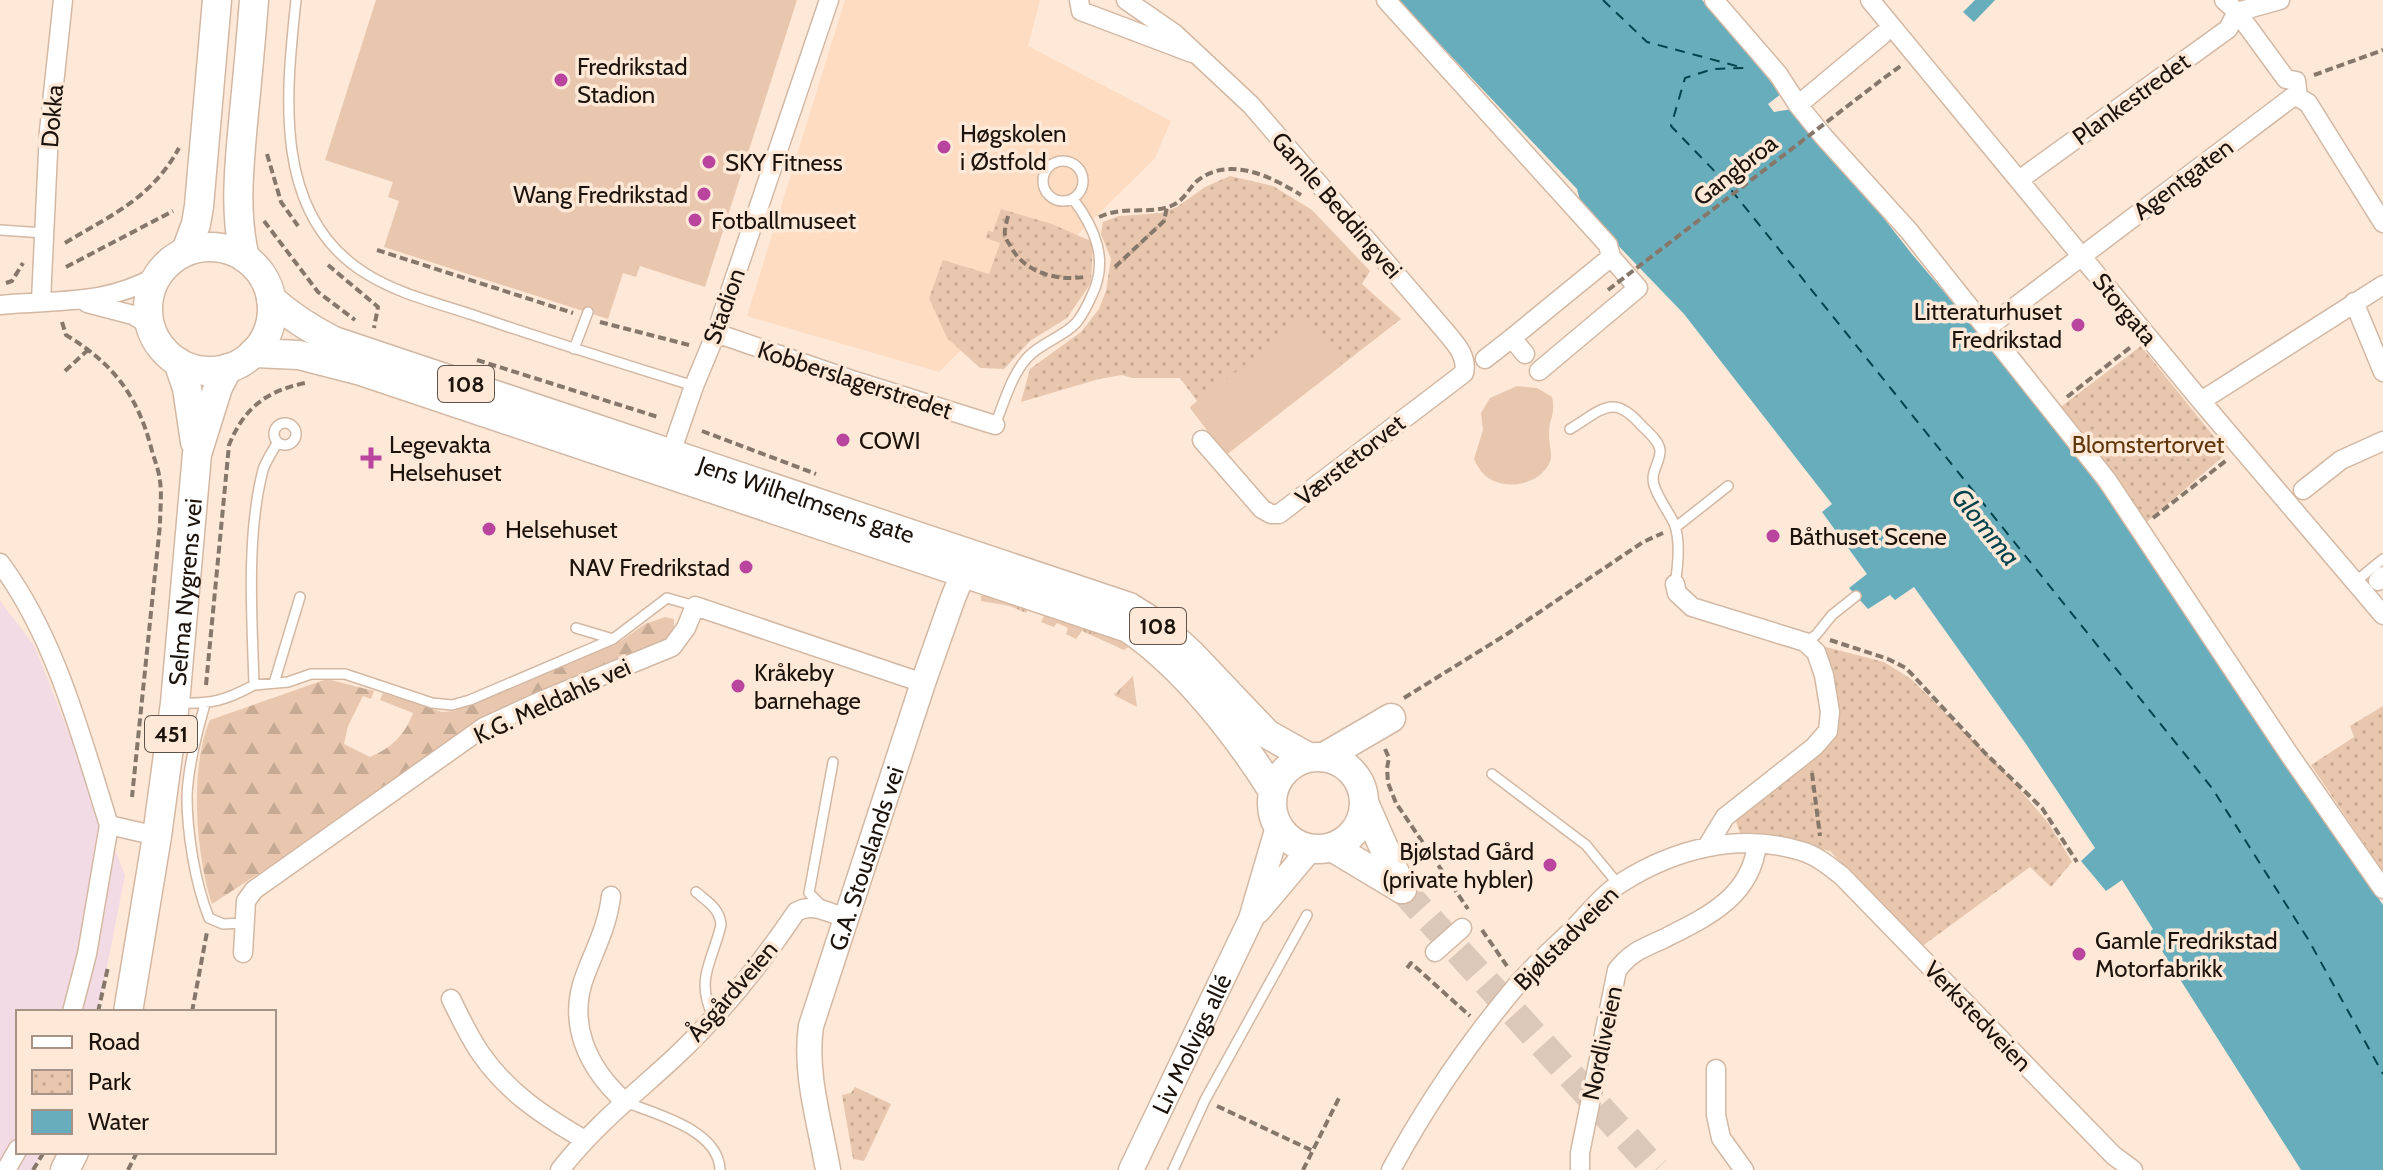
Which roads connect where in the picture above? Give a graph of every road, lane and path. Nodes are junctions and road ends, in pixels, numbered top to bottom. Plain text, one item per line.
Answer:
1 (63, 0) edge
2 (217, 0) edge
3 (254, 0) edge
4 (296, 0) edge
5 (829, 0) edge
6 (1079, 0) edge
7 (1126, 0) edge
8 (1386, 0) edge
9 (1714, 0) edge
10 (1870, 0) edge
11 (2280, 0) edge
12 (2230, 6) edge
13 (1882, 35) dead end
14 (2383, 50) edge
15 (1195, 54) junction
16 (1905, 63) dead end
17 (2293, 93) junction
18 (1798, 105) junction
19 (183, 137) dead end
20 (2019, 180) junction
21 (1331, 198) junction
22 (1073, 199) junction
23 (178, 209) dead end
24 (258, 215) dead end
25 (1089, 221) junction
26 (2383, 223) edge
27 (0, 230) edge
28 (44, 233) junction
29 (377, 250) dead end
30 (186, 251) junction
31 (43, 253) junction
32 (1611, 257) junction
33 (2081, 257) junction
34 (245, 258) junction
35 (23, 263) dead end
36 (66, 267) dead end
37 (157, 276) junction
38 (2383, 285) edge
39 (1608, 290) dead end
40 (271, 299) junction
41 (41, 301) junction
42 (80, 301) junction
43 (2354, 302) junction
44 (0, 305) edge
45 (60, 315) dead end
46 (587, 315) junction
47 (150, 326) junction
48 (374, 328) dead end
49 (1987, 328) junction
50 (1512, 338) junction
51 (712, 342) junction
52 (2137, 342) dead end
53 (89, 349) junction
54 (574, 349) junction
55 (253, 353) junction
56 (1525, 354) dead end
57 (464, 356) dead end
58 (1485, 359) dead end
59 (178, 362) junction
60 (1465, 366) joint
61 (228, 368) junction
62 (65, 371) dead end
63 (1539, 371) dead end
64 (2383, 372) edge
65 (694, 386) junction
66 (2067, 396) dead end
67 (2201, 401) junction
68 (658, 417) dead end
69 (995, 425) joint
70 (1570, 429) dead end
71 (1202, 440) dead end
72 (2383, 441) edge
73 (277, 443) dead end
74 (197, 454) junction
75 (2233, 455) dead end
76 (667, 463) junction
77 (1728, 486) dead end
78 (2303, 490) dead end
79 (1676, 527) junction
80 (2140, 528) junction
81 (2383, 559) edge
82 (0, 563) edge
83 (968, 564) junction
84 (2354, 582) junction
85 (1675, 584) joint
86 (1856, 596) dead end
87 (300, 597) dead end
88 (695, 606) junction
89 (2383, 615) edge
90 (576, 628) dead end
91 (613, 639) junction
92 (1811, 639) junction
93 (274, 683) junction
94 (923, 683) junction
95 (254, 685) junction
96 (1399, 701) dead end
97 (175, 703) junction
98 (205, 704) junction
99 (1814, 747) junction
100 (1385, 749) dead end
101 (1316, 757) junction
102 (833, 762) dead end
103 (1492, 774) dead end
104 (1273, 791) junction
105 (1362, 793) junction
106 (132, 797) dead end
107 (109, 825) junction
108 (1278, 827) junction
109 (157, 836) junction
110 (1757, 844) junction
111 (1708, 845) junction
112 (1321, 848) junction
113 (1824, 862) junction
114 (2077, 862) dead end
115 (1618, 884) junction
116 (2383, 889) edge
117 (696, 892) dead end
118 (611, 896) dead end
119 (838, 915) junction
120 (1307, 915) dead end
121 (209, 918) junction
122 (1251, 919) junction
123 (1467, 922) joint
124 (244, 923) junction
125 (1481, 928) dead end
126 (1435, 952) dead end
127 (243, 953) dead end
128 (1407, 968) dead end
129 (1519, 983) junction
130 (451, 999) dead end
131 (73, 1010) edge
132 (128, 1010) edge
133 (192, 1010) edge
134 (713, 1017) junction
135 (1475, 1021) dead end
136 (1716, 1069) dead end
137 (1339, 1098) dead end
138 (1205, 1100) junction
139 (624, 1101) junction
140 (585, 1140) junction
141 (1313, 1151) junction
142 (16, 1152) edge
143 (6, 1170) edge
144 (560, 1170) edge
145 (720, 1170) edge
146 (828, 1170) edge
147 (1131, 1170) edge
148 (1173, 1170) edge
149 (1303, 1170) edge
150 (1391, 1170) edge
151 (1580, 1170) edge
152 (1744, 1170) edge
153 (2133, 1170) edge

1 - 28 street, Dokka
2 - 30 main road
3 - 34 main road, 108
4 - 54 lane
5 - 51 street, Stadion
6 - 15 street, Gamle Beddingvei
7 - 15 street, Gamle Beddingvei
8 - 32 street
9 - 18 street
10 - 20 street, Storgata
11 - 12 street
12 - 17 street
12 - 20 street, Plankestredet
13 - 18 street
14 - 17 path
15 - 21 street, Gamle Beddingvei
16 - 39 path, Gangbroa, bridge
17 - 26 street
17 - 33 street, Agentgaten
18 - 49 street
19 - 31 path
20 - 33 street, Storgata
21 - 25 path
21 - 60 street, Gamle Beddingvei
22 - 22 lane
22 - 25 lane
23 - 36 path
24 - 48 path
25 - 69 lane
27 - 28 lane
28 - 31 street, Dokka
29 - 46 path
30 - 34 main road
30 - 37 main road
31 - 35 path
31 - 41 street, Dokka
32 - 50 street
32 - 63 street
33 - 49 street, Agentgaten
33 - 67 street, Storgata
34 - 40 main road, 108
37 - 42 street
37 - 47 main road
38 - 43 street
40 - 55 main road
40 - 76 main road, Jens Wilhelmsens gate / 108
41 - 42 street
41 - 44 street
42 - 47 street
43 - 64 street
43 - 67 street
45 - 53 path
46 - 51 path
46 - 54 lane
47 - 59 main road
49 - 80 street
50 - 56 street
50 - 58 street
51 - 65 street, Stadion
51 - 69 street, Kobberslagerstredet
52 - 66 path
53 - 62 path
53 - 106 path
54 - 65 lane
55 - 61 main road
55 - 76 main road, Jens Wilhelmsens gate / 108
57 - 68 path
59 - 61 main road
59 - 74 main road, Selma Nygrens vei / 451
60 - 71 street, Værstetorvet
61 - 74 main road, Selma Nygrens vei / 451
65 - 76 street, Stadion
67 - 84 street, Storgata
70 - 79 lane
72 - 78 street
73 - 95 lane
74 - 97 main road, Selma Nygrens vei / 451
75 - 80 path
76 - 83 main road, Jens Wilhelmsens gate / 108
77 - 79 lane
79 - 85 lane
79 - 96 path
80 - 116 street
81 - 84 lane
82 - 107 street
83 - 94 street, G.A. Stouslands vei
83 - 101 main road, Jens Wilhelmsens gate / 108
83 - 104 main road, Jens Wilhelmsens gate / 108
84 - 89 street, Storgata
85 - 92 street
86 - 92 lane
87 - 93 lane
88 - 91 lane
88 - 94 street
88 - 124 street, K.G. Meldahls vei
90 - 91 lane
91 - 93 lane
92 - 99 street
92 - 114 path
93 - 95 lane
94 - 119 street, G.A. Stouslands vei
95 - 98 lane
97 - 98 lane
97 - 109 main road, Selma Nygrens vei / 451
98 - 121 lane
99 - 111 street
99 - 113 path
100 - 123 path
101 - 104 main road
101 - 105 main road, Jens Wilhelmsens gate / 108
101 - 105 main road
102 - 119 lane
103 - 115 lane
104 - 108 main road, Jens Wilhelmsens gate / 108
105 - 112 main road
105 - 112 main road
107 - 109 street
107 - 131 street
108 - 112 main road
108 - 122 street, Liv Molvigs allé
109 - 132 main road, Selma Nygrens vei / 451
110 - 111 street, Bjølstadveien
110 - 113 street, Bjølstadveien
110 - 151 street, Nordliveien
111 - 115 street, Bjølstadveien
112 - 122 street, Liv Molvigs allé
113 - 153 street, Verkstedveien
115 - 129 street, Bjølstadveien
117 - 134 lane
118 - 139 street
119 - 134 street, Åsgårdveien
119 - 146 street, G.A. Stouslands vei
120 - 138 lane
121 - 124 lane
121 - 133 path
122 - 147 street, Liv Molvigs allé
123 - 126 street
124 - 127 street, K.G. Meldahls vei
125 - 129 path
128 - 135 path
129 - 150 street, Bjølstadveien
130 - 140 street
134 - 139 street, Åsgårdveien
136 - 152 street
137 - 141 path
138 - 141 path
138 - 148 lane
139 - 140 street, Åsgårdveien
139 - 145 lane
140 - 144 street, Åsgårdveien
141 - 149 path
142 - 143 street

